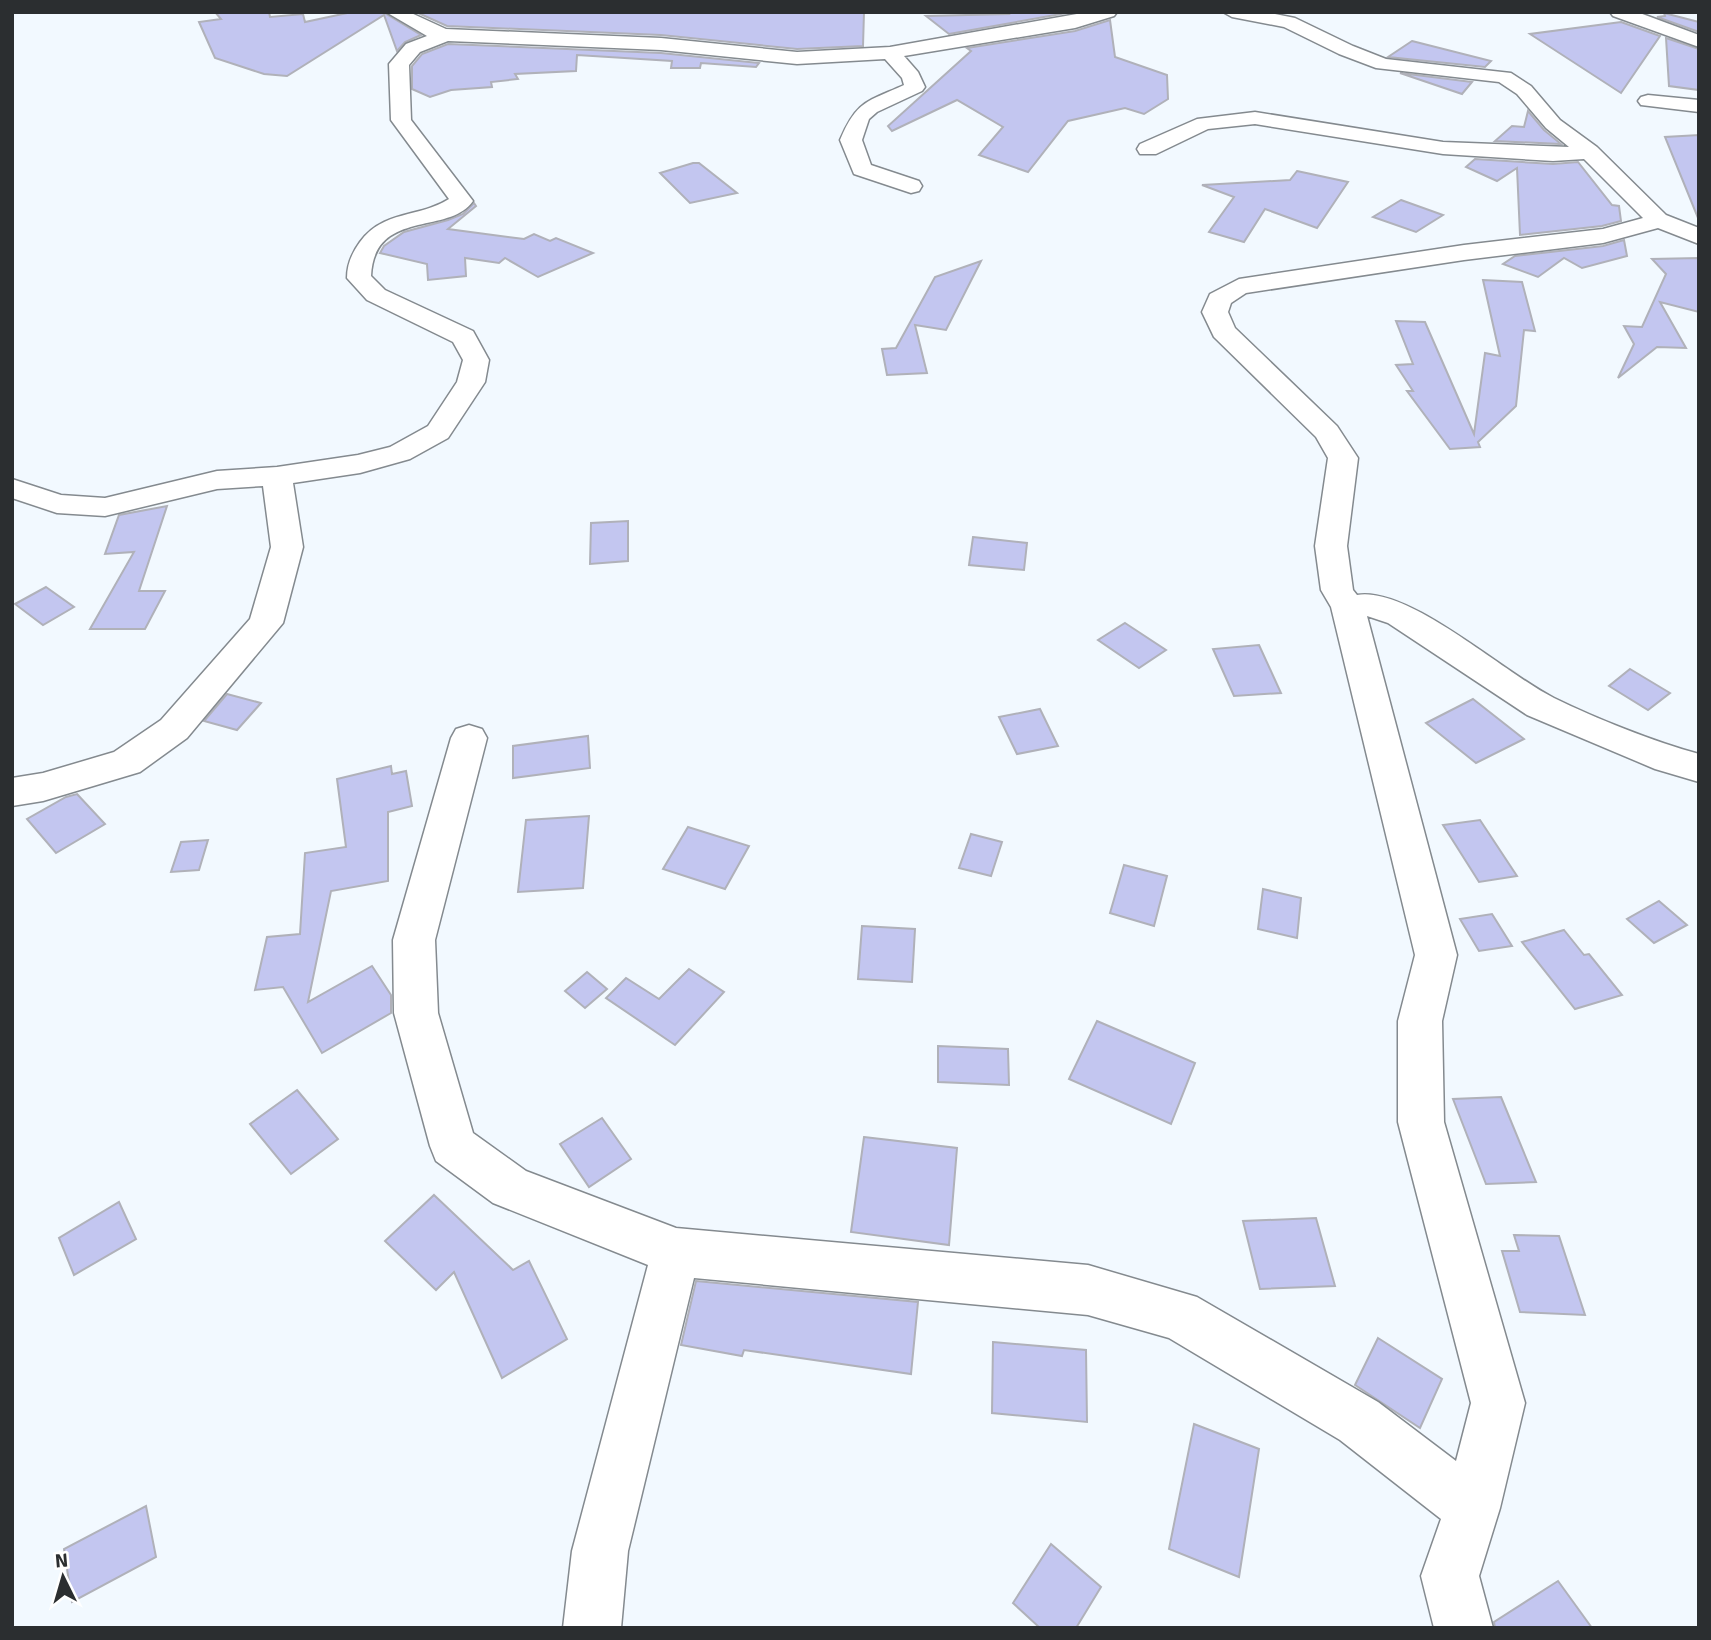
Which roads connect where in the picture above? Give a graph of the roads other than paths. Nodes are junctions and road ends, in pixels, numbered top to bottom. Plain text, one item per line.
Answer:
1 (396, 12) edge
2 (1108, 12) edge
3 (1232, 12) edge
4 (1619, 12) edge
5 (446, 35) junction
6 (1699, 40) edge
7 (890, 53) junction
8 (1648, 101) dead end
9 (1699, 106) edge
10 (1148, 149) dead end
11 (1589, 152) junction
12 (911, 186) dead end
13 (1658, 220) junction
14 (1699, 237) edge
15 (277, 476) junction
16 (12, 488) edge
17 (1348, 607) junction
18 (469, 738) dead end
19 (1699, 768) edge
20 (12, 792) edge
21 (676, 1252) junction
22 (1472, 1507) junction
23 (592, 1628) edge
24 (1464, 1628) edge

1 - 5 street
2 - 7 street
3 - 11 street
4 - 6 street
5 - 7 street
5 - 15 street
7 - 12 street
8 - 9 street
10 - 11 street
11 - 13 street
13 - 14 street
13 - 17 street
15 - 16 street
15 - 20 street
17 - 19 street
17 - 22 street
18 - 21 street
21 - 22 street
21 - 23 street
22 - 24 street

